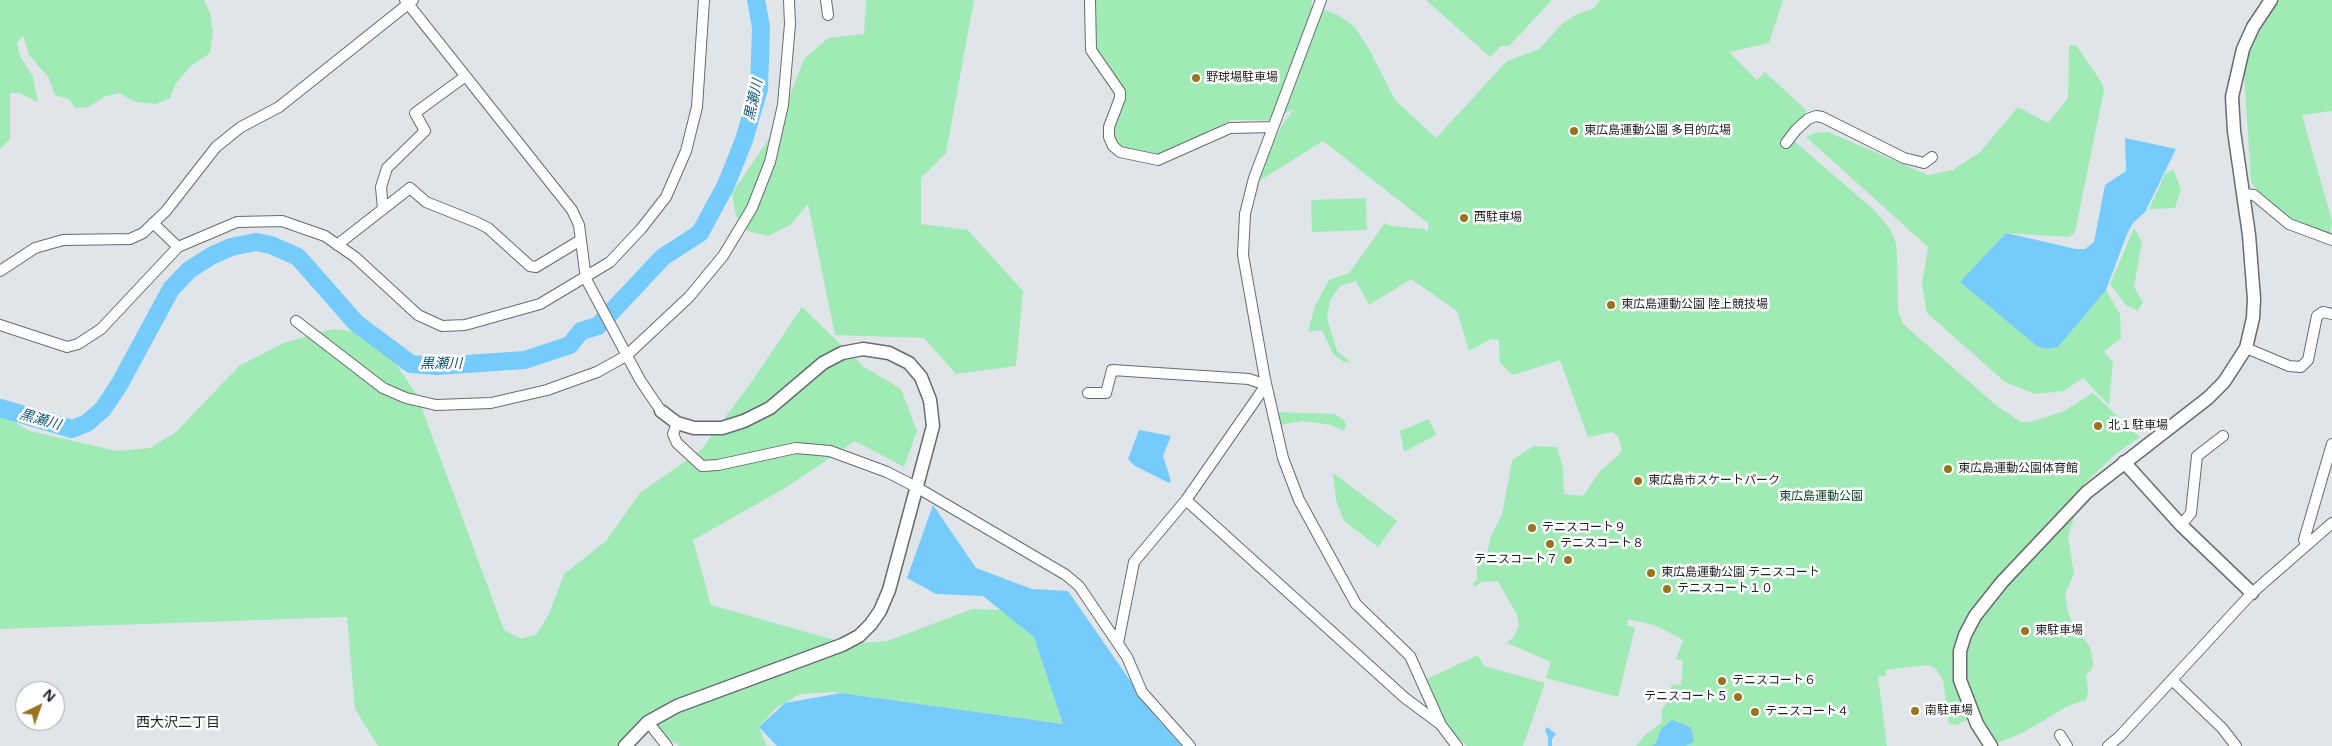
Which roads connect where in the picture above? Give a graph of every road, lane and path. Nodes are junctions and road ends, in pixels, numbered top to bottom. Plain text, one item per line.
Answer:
1 (704, 0) edge
2 (788, 0) edge
3 (826, 0) edge
4 (1090, 0) edge
5 (1321, 0) edge
6 (2271, 0) edge
7 (409, 1) edge
8 (828, 15) dead end
9 (463, 78) dead end
10 (1273, 127) junction
11 (1786, 143) dead end
12 (1932, 158) dead end
13 (2243, 194) junction
14 (383, 209) junction
15 (153, 223) junction
16 (2332, 240) edge
17 (579, 241) dead end
18 (337, 244) junction
19 (178, 247) junction
20 (0, 271) edge
21 (586, 278) junction
22 (2332, 314) edge
23 (296, 321) dead end
24 (0, 326) edge
25 (2246, 348) junction
26 (625, 353) junction
27 (1266, 385) junction
28 (1088, 393) dead end
29 (661, 411) joint
30 (677, 423) junction
31 (2223, 436) dead end
32 (2332, 444) edge
33 (2124, 462) junction
34 (918, 488) junction
35 (1186, 500) junction
36 (2332, 523) edge
37 (2181, 525) junction
38 (2308, 544) junction
39 (2252, 593) junction
40 (1118, 643) junction
41 (2172, 680) junction
42 (648, 722) junction
43 (1441, 725) junction
44 (2060, 735) dead end
45 (625, 746) edge
46 (667, 746) edge
47 (1190, 746) edge
48 (1457, 746) edge
49 (1992, 746) edge
50 (2067, 746) edge
51 (2108, 746) edge
52 (2236, 746) edge

1 - 21 street
2 - 26 street
3 - 8 street
4 - 10 street
5 - 10 street
6 - 13 street
7 - 15 street
7 - 21 street
9 - 14 street
10 - 27 street
11 - 12 street
13 - 16 street
13 - 25 street
14 - 17 street
14 - 18 street
15 - 19 street
15 - 20 street
18 - 19 street
18 - 21 street
19 - 24 street
21 - 26 street
22 - 25 street
23 - 26 street
25 - 33 street
26 - 29 street
27 - 28 street
27 - 35 street
27 - 43 street
29 - 30 street
30 - 34 street
30 - 34 street
31 - 37 street
32 - 38 street
33 - 37 street
33 - 49 street
34 - 40 street
34 - 42 street
35 - 40 street
35 - 43 street
36 - 38 street
37 - 39 street
38 - 39 street
39 - 41 street
40 - 47 street
41 - 51 street
41 - 52 street
42 - 45 street
42 - 46 street
43 - 48 street
44 - 50 street

